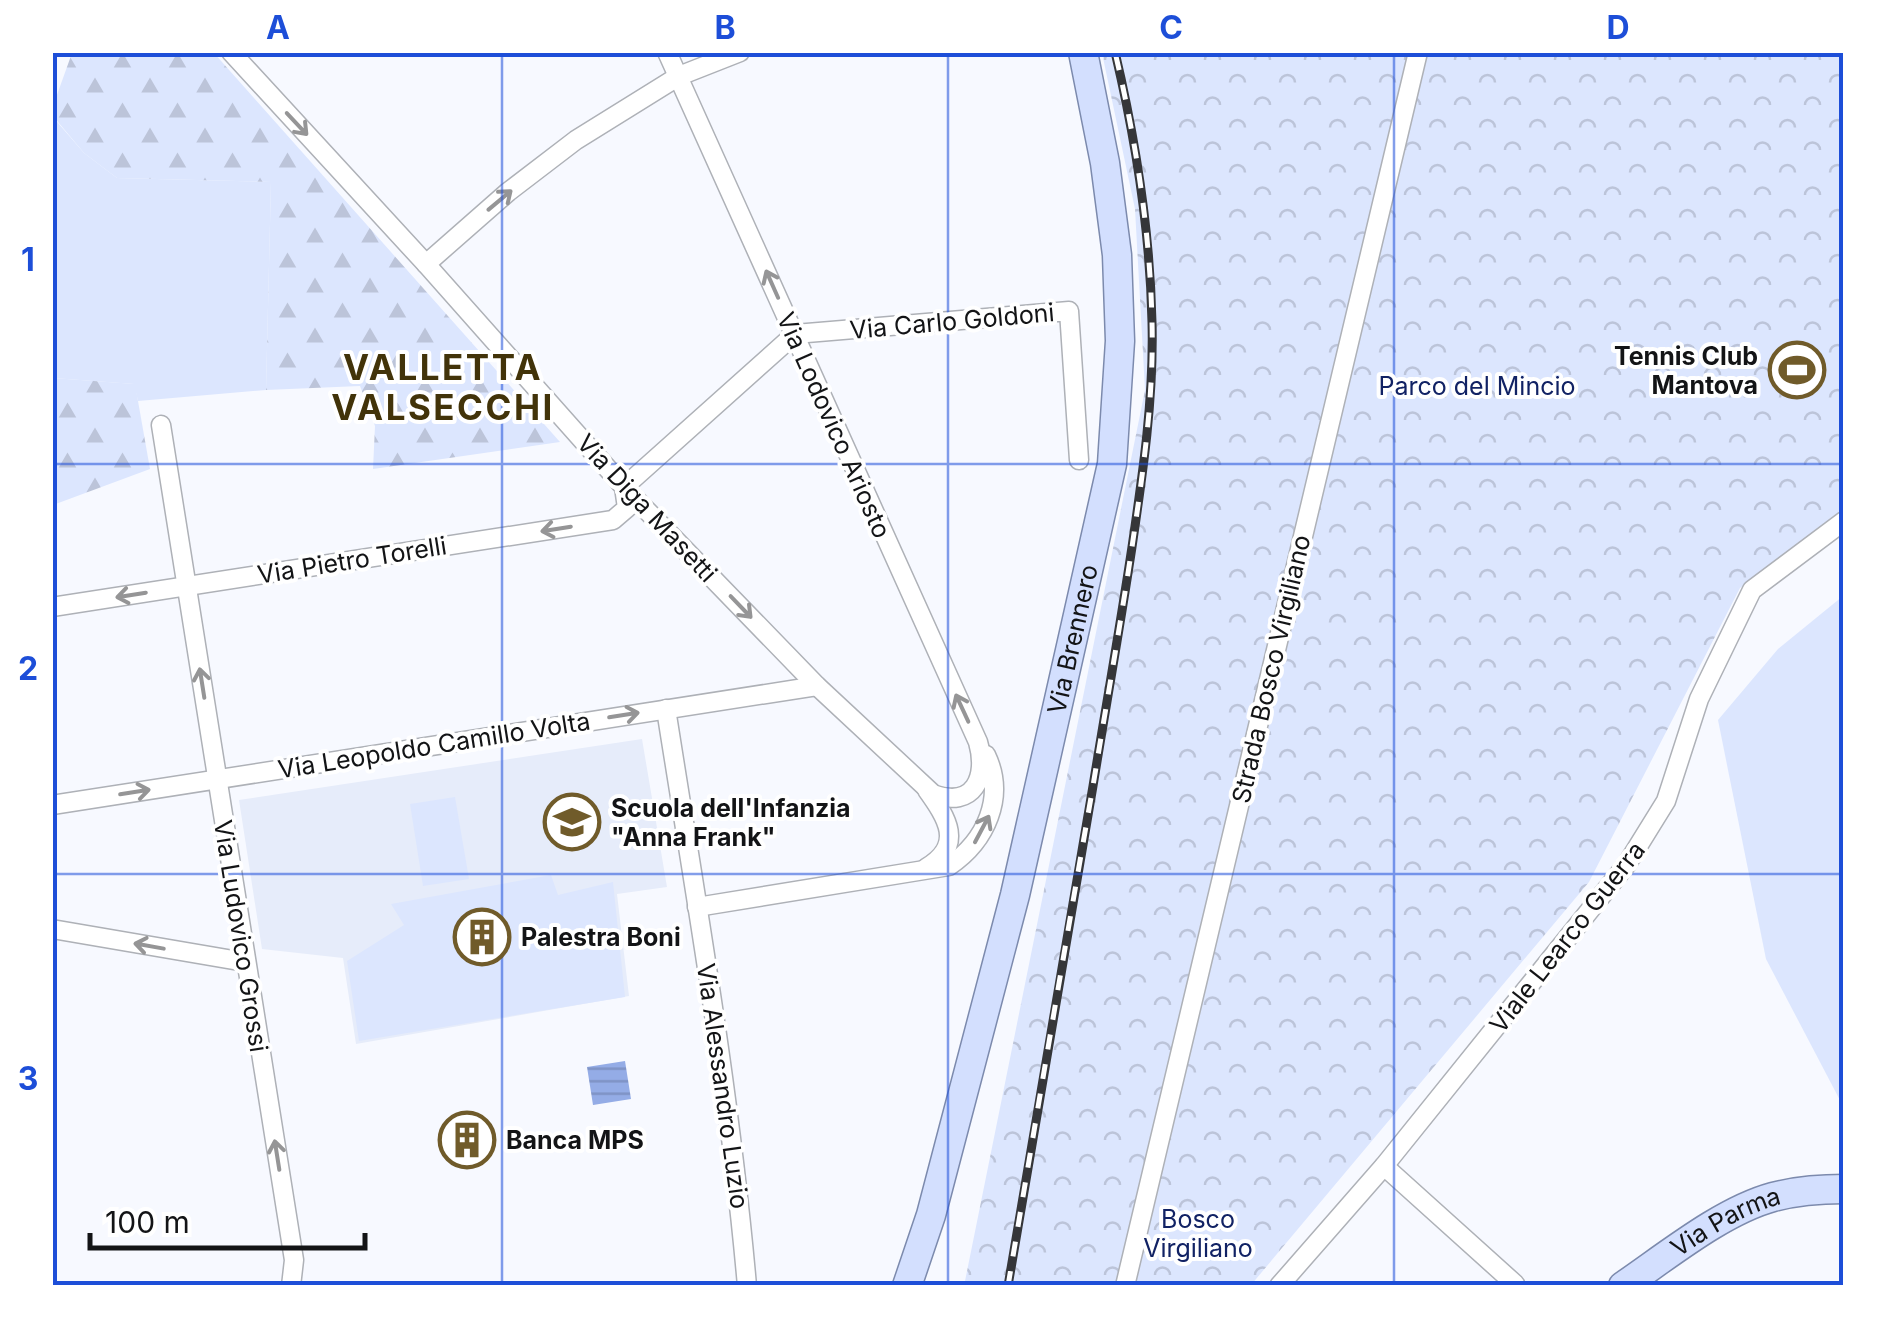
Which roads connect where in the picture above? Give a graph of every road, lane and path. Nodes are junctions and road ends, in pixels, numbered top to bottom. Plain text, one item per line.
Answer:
1 (232, 52) edge
2 (666, 52) edge
3 (740, 52) edge
4 (1083, 52) edge
5 (1418, 52) edge
6 (679, 76) junction
7 (426, 264) junction
8 (794, 334) junction
9 (161, 425) dead end
10 (1078, 460) dead end
11 (624, 487) junction
12 (1844, 521) edge
13 (186, 586) junction
14 (52, 607) edge
15 (816, 686) junction
16 (666, 709) junction
17 (978, 742) junction
18 (217, 779) junction
19 (924, 787) junction
20 (52, 805) edge
21 (906, 874) junction
22 (697, 907) junction
23 (52, 929) edge
24 (246, 962) junction
25 (1384, 1166) junction
26 (1844, 1189) edge
27 (931, 1215) junction
28 (1515, 1284) edge
29 (291, 1286) edge
30 (747, 1286) edge
31 (907, 1286) edge
32 (924, 1286) edge
33 (1124, 1286) edge
34 (1279, 1286) edge
35 (1624, 1286) edge

1 -> 7 street, Via Diga Masetti
2 - 6 street, Via Lodovico Ariosto
3 - 6 street
4 - 27 main road, Via Brennero
5 - 33 street, Strada Bosco Virgiliano
7 -> 6 street
8 -> 6 street, Via Lodovico Ariosto
7 - 11 street, Via Diga Masetti
8 - 10 street, Via Carlo Goldoni
8 - 11 street
17 -> 8 street, Via Lodovico Ariosto
9 - 13 street, Via Ludovico Grossi
11 -> 13 street, Via Pietro Torelli
11 -> 15 street, Via Diga Masetti
12 - 25 street, Viale Learco Guerra
13 -> 14 street, Via Pietro Torelli
18 -> 13 street, Via Ludovico Grossi
15 - 16 street, Via Leopoldo Camillo Volta
15 - 19 street, Via Diga Masetti
18 -> 16 street, Via Leopoldo Camillo Volta
16 - 22 street, Via Alessandro Luzio
17 - 19 street
21 -> 17 street, Via Lodovico Ariosto
20 -> 18 street, Via Leopoldo Camillo Volta
18 - 24 street, Via Ludovico Grossi
19 - 21 street, Via Diga Masetti
21 - 22 street, Via Lodovico Ariosto
22 - 30 street, Via Alessandro Luzio
24 -> 23 street
29 -> 24 street, Via Ludovico Grossi
25 - 28 street
25 - 34 street, Viale Learco Guerra
26 - 35 main road, Via Parma
27 - 31 main road, Via Brennero
27 - 32 main road, Via Brennero

